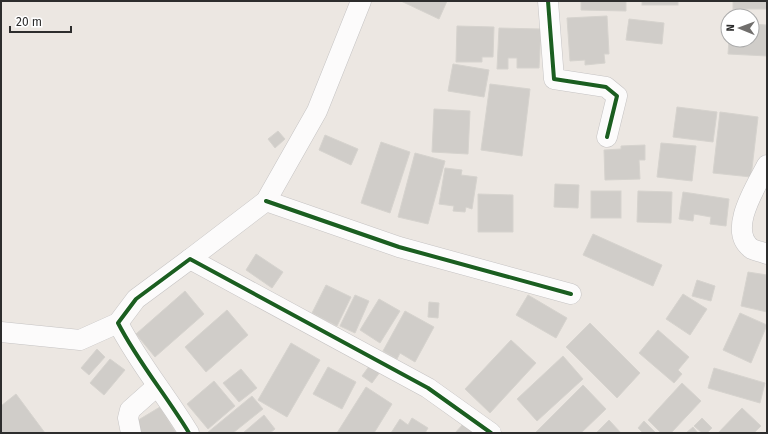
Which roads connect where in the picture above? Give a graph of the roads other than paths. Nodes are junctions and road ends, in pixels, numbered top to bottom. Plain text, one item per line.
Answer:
1 (361, 1) edge
2 (548, 1) edge
3 (607, 137) dead end
4 (767, 166) edge
5 (266, 201) junction
6 (767, 254) edge
7 (190, 259) junction
8 (571, 294) dead end
9 (118, 323) junction
10 (1, 332) edge
11 (157, 386) junction
12 (131, 433) edge
13 (189, 433) edge
14 (491, 433) edge

1 - 5 street
2 - 3 street
4 - 6 street
5 - 7 street
5 - 8 street
7 - 9 street
7 - 14 street
9 - 10 street
9 - 11 street
11 - 12 street
11 - 13 street

